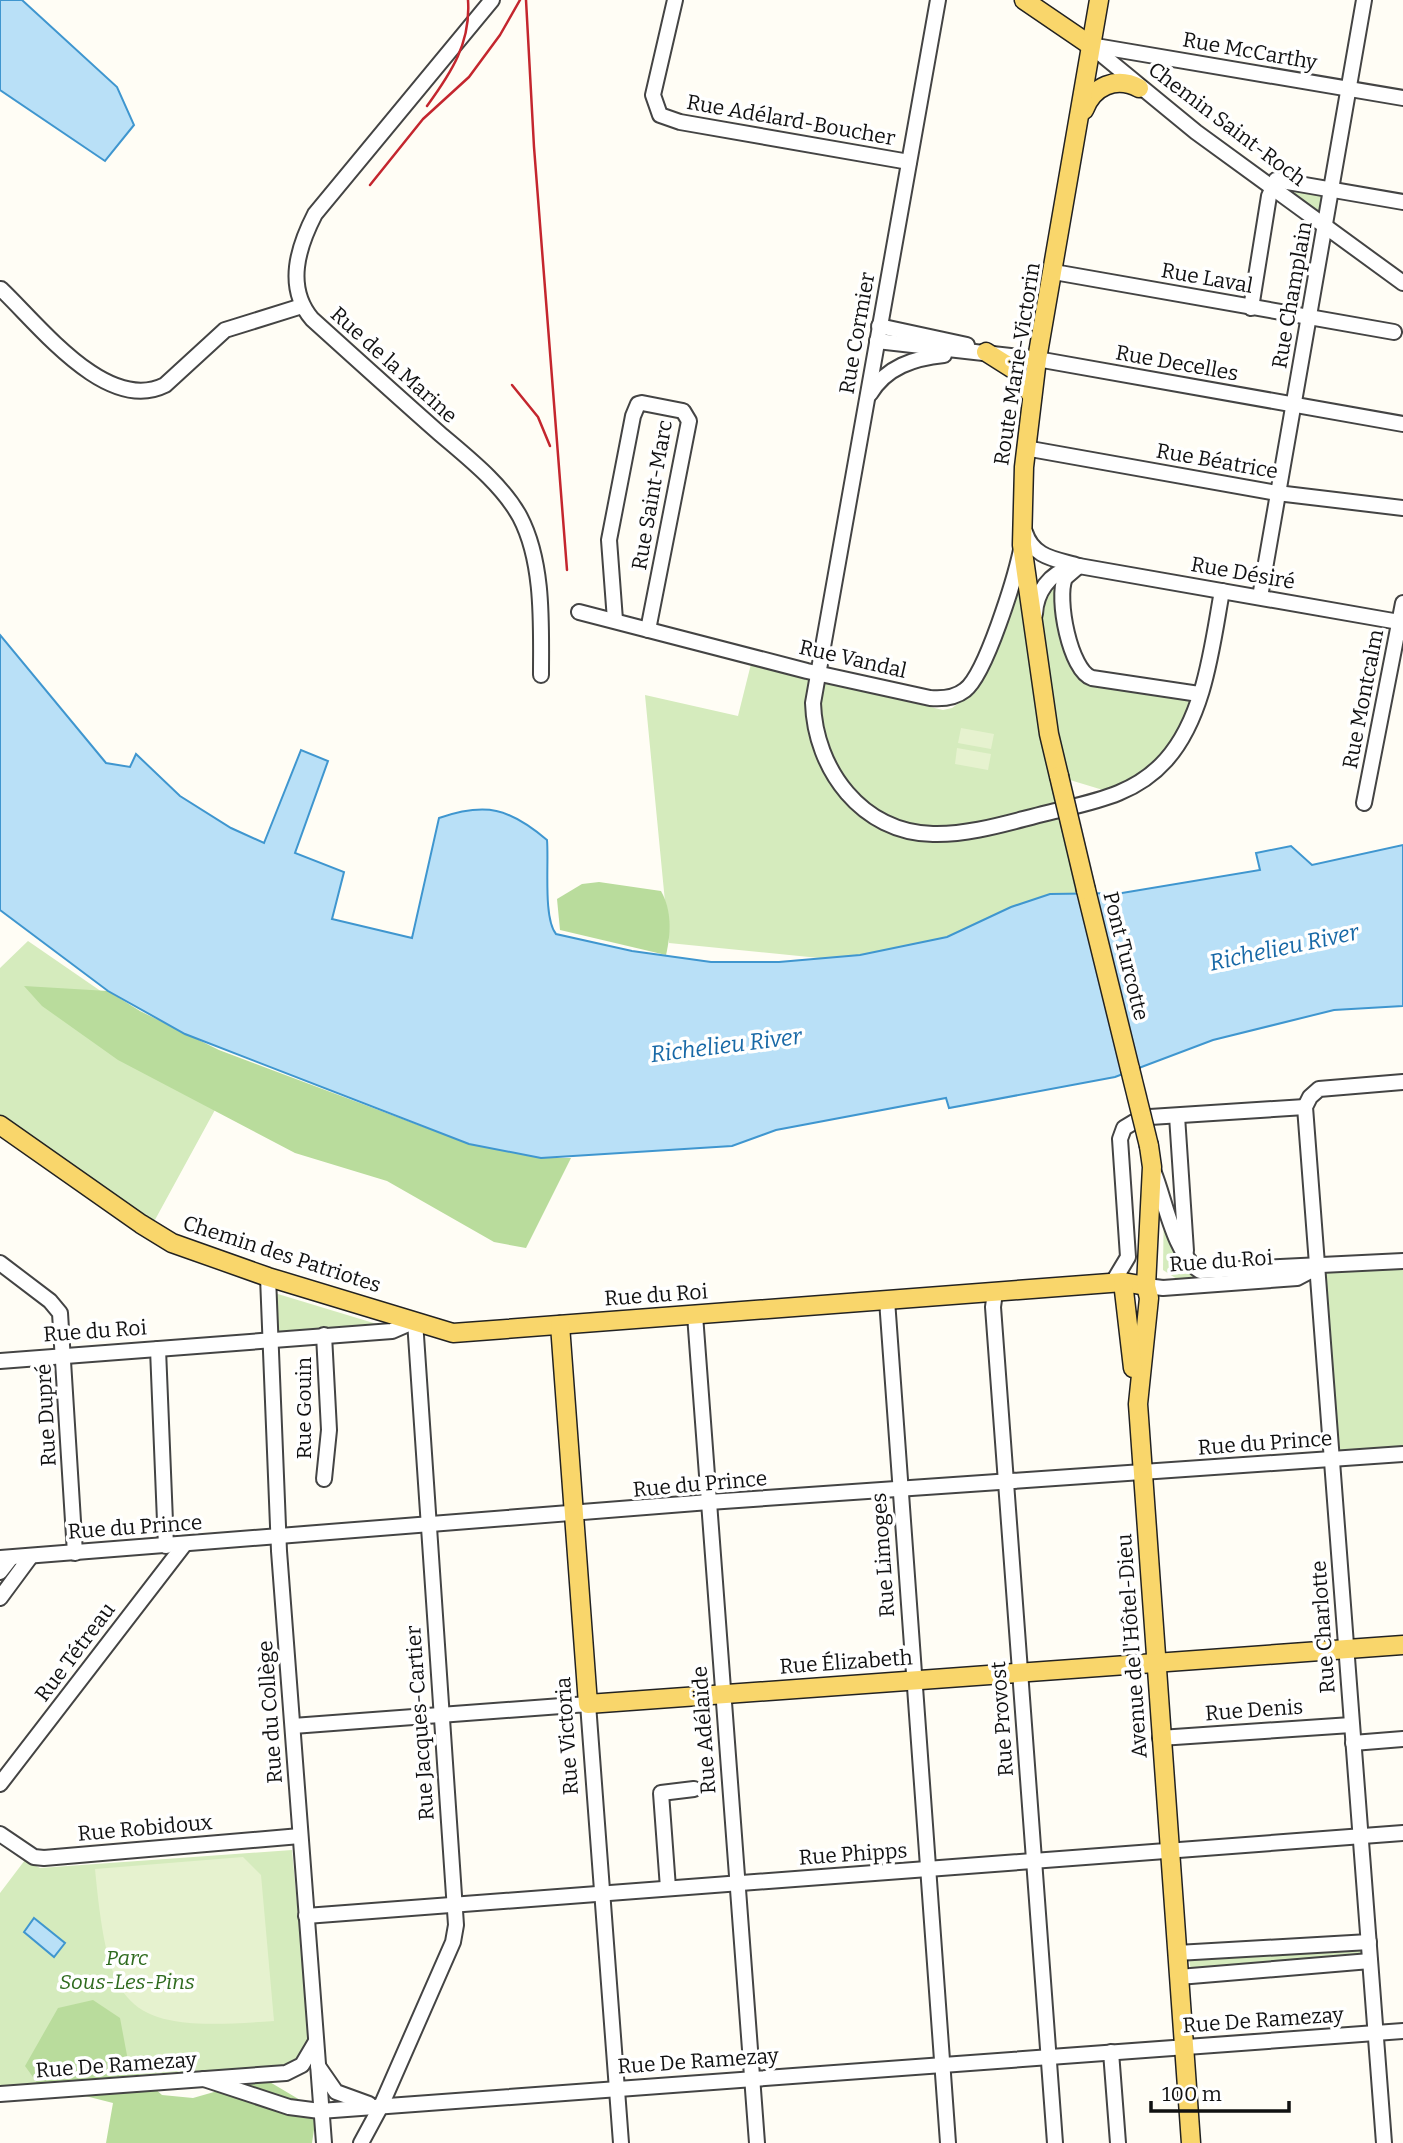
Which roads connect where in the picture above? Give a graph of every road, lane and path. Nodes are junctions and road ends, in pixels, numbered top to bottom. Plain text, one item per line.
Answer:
1 (492, 0) edge
2 (675, 0) edge
3 (938, 0) edge
4 (1024, 0) edge
5 (1099, 0) edge
6 (1364, 0) edge
7 (1090, 45) junction
8 (1139, 88) junction
9 (1349, 89) junction
10 (1403, 98) edge
11 (1079, 123) junction
12 (909, 162) junction
13 (1271, 185) junction
14 (1330, 189) junction
15 (1403, 202) edge
16 (1325, 227) junction
17 (1054, 272) junction
18 (1403, 284) edge
19 (1, 289) edge
20 (302, 306) junction
21 (1251, 308) junction
22 (1310, 317) junction
23 (1394, 332) dead end
24 (878, 333) junction
25 (986, 352) junction
26 (1037, 359) junction
27 (1032, 396) junction
28 (867, 398) junction
29 (1294, 404) junction
30 (1403, 424) edge
31 (1025, 448) junction
32 (1277, 493) junction
33 (1403, 508) edge
34 (1022, 524) junction
35 (1022, 545) junction
36 (1079, 566) junction
37 (1222, 591) junction
38 (1260, 597) junction
39 (1403, 603) edge
40 (579, 612) dead end
41 (615, 620) junction
42 (1399, 622) junction
43 (1034, 626) junction
44 (648, 630) junction
45 (819, 673) junction
46 (541, 675) dead end
47 (1199, 694) junction
48 (1059, 776) joint
49 (1364, 803) dead end
50 (1403, 1083) edge
51 (1305, 1107) junction
52 (1177, 1116) junction
53 (1150, 1117) dead end
54 (1134, 1122) dead end
55 (0, 1125) edge
56 (1149, 1146) joint
57 (1152, 1167) junction
58 (1186, 1252) junction
59 (1403, 1261) edge
60 (0, 1263) edge
61 (1317, 1268) junction
62 (268, 1277) junction
63 (1118, 1282) junction
64 (1146, 1286) junction
65 (995, 1292) junction
66 (887, 1300) junction
67 (695, 1315) junction
68 (415, 1321) junction
69 (560, 1325) junction
70 (324, 1335) junction
71 (269, 1339) junction
72 (158, 1349) junction
73 (64, 1357) junction
74 (0, 1361) edge
75 (1139, 1387) junction
76 (1403, 1454) edge
77 (1331, 1459) junction
78 (1142, 1472) junction
79 (324, 1479) dead end
80 (1006, 1483) junction
81 (899, 1491) junction
82 (709, 1502) junction
83 (575, 1515) junction
84 (428, 1526) junction
85 (279, 1538) junction
86 (184, 1545) junction
87 (166, 1546) junction
88 (75, 1553) junction
89 (31, 1556) junction
90 (6, 1558) edge
91 (0, 1572) edge
92 (0, 1598) edge
93 (1403, 1645) edge
94 (1346, 1649) junction
95 (1155, 1663) junction
96 (1020, 1674) junction
97 (913, 1681) junction
98 (722, 1694) junction
99 (588, 1704) junction
100 (440, 1714) junction
101 (1351, 1725) junction
102 (293, 1726) junction
103 (1160, 1738) junction
104 (1403, 1739) edge
105 (1353, 1743) junction
106 (0, 1784) edge
107 (694, 1790) dead end
108 (1403, 1833) edge
109 (0, 1834) edge
110 (300, 1836) junction
111 (1360, 1836) junction
112 (1169, 1851) junction
113 (1034, 1861) junction
114 (928, 1870) junction
115 (737, 1883) junction
116 (668, 1888) junction
117 (602, 1894) junction
118 (454, 1905) junction
119 (306, 1916) junction
120 (1369, 1941) junction
121 (1177, 1953) junction
122 (1370, 1962) junction
123 (1179, 1977) junction
124 (1403, 2031) edge
125 (1376, 2033) junction
126 (316, 2042) junction
127 (1184, 2047) junction
128 (1111, 2052) junction
129 (1048, 2057) junction
130 (316, 2064) junction
131 (942, 2065) junction
132 (204, 2079) junction
133 (752, 2079) junction
134 (617, 2088) junction
135 (0, 2094) edge
136 (381, 2106) junction
137 (320, 2111) junction
138 (324, 2143) edge
139 (361, 2143) edge
140 (621, 2143) edge
141 (757, 2143) edge
142 (948, 2143) edge
143 (1055, 2143) edge
144 (1118, 2143) edge
145 (1191, 2143) edge
146 (1384, 2143) edge

1 - 20 street, Rue de la Marine
2 - 12 street, Rue Adélard-Boucher
3 - 12 street, Rue Cormier
4 - 7 main road, Chemin Saint-Roch
5 - 7 main road, Route Marie-Victorin
6 - 9 street, Rue Champlain
7 - 8 street, Chemin Saint-Roch
7 - 9 street, Rue McCarthy
7 - 11 main road, Route Marie-Victorin
8 - 11 main road
8 - 13 street, Chemin Saint-Roch
9 - 10 street, Rue McCarthy
9 - 14 street, Rue Champlain
11 - 17 main road, Route Marie-Victorin
12 - 24 street, Rue Cormier
13 - 14 street
13 - 16 street, Chemin Saint-Roch
13 - 21 street
14 - 15 street
14 - 16 street, Rue Champlain
16 - 18 street, Chemin Saint-Roch
16 - 22 street, Rue Champlain
17 - 21 street, Rue Laval
17 - 26 main road, Route Marie-Victorin
19 - 20 street
20 - 46 street, Rue de la Marine
21 - 22 street, Rue Laval
22 - 23 street, Rue Laval
22 - 29 street, Rue Champlain
24 - 25 street, Rue Decelles
24 - 28 street, Rue Cormier
25 - 26 street, Rue Decelles
25 - 27 main road
25 - 28 street
26 - 27 main road, Route Marie-Victorin
26 - 29 street, Rue Decelles
27 - 31 main road, Route Marie-Victorin
28 - 45 street, Rue Cormier
29 - 30 street, Rue Decelles
29 - 32 street, Rue Champlain
31 - 32 street, Rue Béatrice
31 - 34 main road, Route Marie-Victorin
32 - 33 street, Rue Béatrice
32 - 38 street, Rue Champlain
34 - 35 main road, Route Marie-Victorin
34 - 36 street, Rue Désiré
35 - 43 main road, Route Marie-Victorin
35 - 45 street, Rue Vandal
36 - 37 street, Rue Désiré
36 - 43 street
36 - 47 street
37 - 38 street, Rue Désiré
37 - 47 street, Rue Cormier
38 - 42 street, Rue Désiré
39 - 42 street, Rue Montcalm
40 - 41 street, Rue Vandal
41 - 44 street, Rue Vandal
41 - 44 street, Rue Saint-Marc
42 - 49 street, Rue Montcalm
43 - 48 main road, Route Marie-Victorin
44 - 45 street, Rue Vandal
45 - 47 street, Rue Cormier
48 - 56 main road, Pont Turcotte, bridge
50 - 51 street
51 - 52 street
51 - 61 street, Rue Charlotte
52 - 53 street
52 - 58 street
54 - 63 street
55 - 62 main road, Chemin des Patriotes
56 - 57 main road, Avenue de l'Hôtel-Dieu
57 - 58 street, Rue du Roi
57 - 64 main road, Avenue de l'Hôtel-Dieu
58 - 61 street, Rue du Roi
59 - 61 street, Rue du Roi
60 - 73 street, Rue Dupré
61 - 64 street, Rue du Roi
61 - 77 street, Rue Charlotte
62 - 68 main road, Chemin des Patriotes
62 - 71 street, Rue du Collège
63 - 64 main road, Rue du Roi
63 - 65 main road, Rue du Roi
63 - 75 main road
64 - 75 main road, Avenue de l'Hôtel-Dieu
65 - 66 main road, Rue du Roi
65 - 80 street, Rue Provost
66 - 67 main road, Rue du Roi
66 - 81 street, Rue Limoges
67 - 69 main road, Rue du Roi
67 - 82 street, Rue Adélaïde
68 - 69 main road, Rue du Roi
68 - 70 street, Rue du Roi
68 - 84 street, Rue Jacques-Cartier
69 - 83 main road, Rue Victoria
70 - 71 street, Rue du Roi
70 - 79 street, Rue Gouin
71 - 72 street, Rue du Roi
71 - 85 street, Rue du Collège
72 - 73 street, Rue du Roi
72 - 87 street
73 - 74 street, Rue du Roi
73 - 88 street, Rue Dupré
75 - 78 main road, Avenue de l'Hôtel-Dieu
76 - 77 street, Rue du Prince
77 - 78 street, Rue du Prince
77 - 94 street, Rue Charlotte
78 - 80 street, Rue du Prince
78 - 95 main road, Avenue de l'Hôtel-Dieu
80 - 81 street, Rue du Prince
80 - 96 street, Rue Provost
81 - 82 street, Rue du Prince
81 - 97 street, Rue Limoges
82 - 83 street, Rue du Prince
82 - 98 street, Rue Adélaïde
83 - 84 street, Rue du Prince
83 - 99 main road, Rue Victoria
84 - 85 street, Rue du Prince
84 - 100 street, Rue Jacques-Cartier
85 - 86 street, Rue du Prince
85 - 102 street, Rue du Collège
86 - 87 street, Rue du Prince
86 - 106 street, Rue Tétreau
87 - 88 street, Rue du Prince
88 - 89 street, Rue du Prince
89 - 90 street, Rue du Prince
89 - 92 street
90 - 91 street
93 - 94 main road, Rue Élizabeth
94 - 95 main road, Rue Élizabeth
94 - 101 street, Rue Charlotte
95 - 96 main road, Rue Élizabeth
95 - 103 main road, Avenue de l'Hôtel-Dieu
96 - 97 main road, Rue Élizabeth
96 - 113 street, Rue Provost
97 - 98 main road, Rue Élizabeth
97 - 114 street, Rue Limoges
98 - 99 main road, Rue Élizabeth
98 - 115 street, Rue Adélaïde
99 - 100 street, Rue Élizabeth
99 - 117 street, Rue Victoria
100 - 102 street, Rue Élizabeth
100 - 118 street, Rue Jacques-Cartier
101 - 103 street, Rue Denis
101 - 105 street, Rue Charlotte
102 - 110 street, Rue du Collège
103 - 112 main road, Avenue de l'Hôtel-Dieu
104 - 105 street
105 - 111 street, Rue Charlotte
107 - 116 street
108 - 111 street, Rue Phipps
109 - 110 street, Rue Robidoux
110 - 119 street, Rue du Collège
111 - 112 street, Rue Phipps
111 - 120 street, Rue Charlotte
112 - 113 street, Rue Phipps
112 - 121 main road, Avenue de l'Hôtel-Dieu
113 - 114 street, Rue Phipps
113 - 129 street, Rue Provost
114 - 115 street, Rue Phipps
114 - 131 street, Rue Limoges
115 - 116 street, Rue Phipps
115 - 133 street, Rue Adélaïde
116 - 117 street, Rue Phipps
117 - 118 street, Rue Phipps
117 - 134 street, Rue Victoria
118 - 119 street, Rue Phipps
118 - 136 street, Rue Jacques-Cartier
119 - 126 street, Rue du Collège
120 - 121 street
120 - 122 street, Rue Charlotte
121 - 123 main road, Avenue de l'Hôtel-Dieu
122 - 123 street
122 - 125 street, Rue Charlotte
123 - 127 main road, Avenue de l'Hôtel-Dieu
124 - 125 street, Rue De Ramezay
125 - 127 street, Rue De Ramezay
125 - 146 street, Rue Charlotte
126 - 130 street, Rue du Collège
126 - 132 street
127 - 128 street, Rue De Ramezay
127 - 145 main road, Avenue de l'Hôtel-Dieu
128 - 129 street, Rue De Ramezay
128 - 144 street
129 - 131 street, Rue De Ramezay
129 - 143 street, Rue Provost
130 - 136 street
130 - 137 street, Rue du Collège
131 - 133 street, Rue De Ramezay
131 - 142 street, Rue Limoges
132 - 135 street, Rue De Ramezay
132 - 137 street, Rue De Ramezay
133 - 134 street, Rue De Ramezay
133 - 141 street, Rue Adélaïde
134 - 136 street, Rue De Ramezay
134 - 140 street, Rue Victoria
136 - 137 street, Rue De Ramezay
136 - 139 street, Rue Jacques-Cartier
137 - 138 street, Rue du Collège

